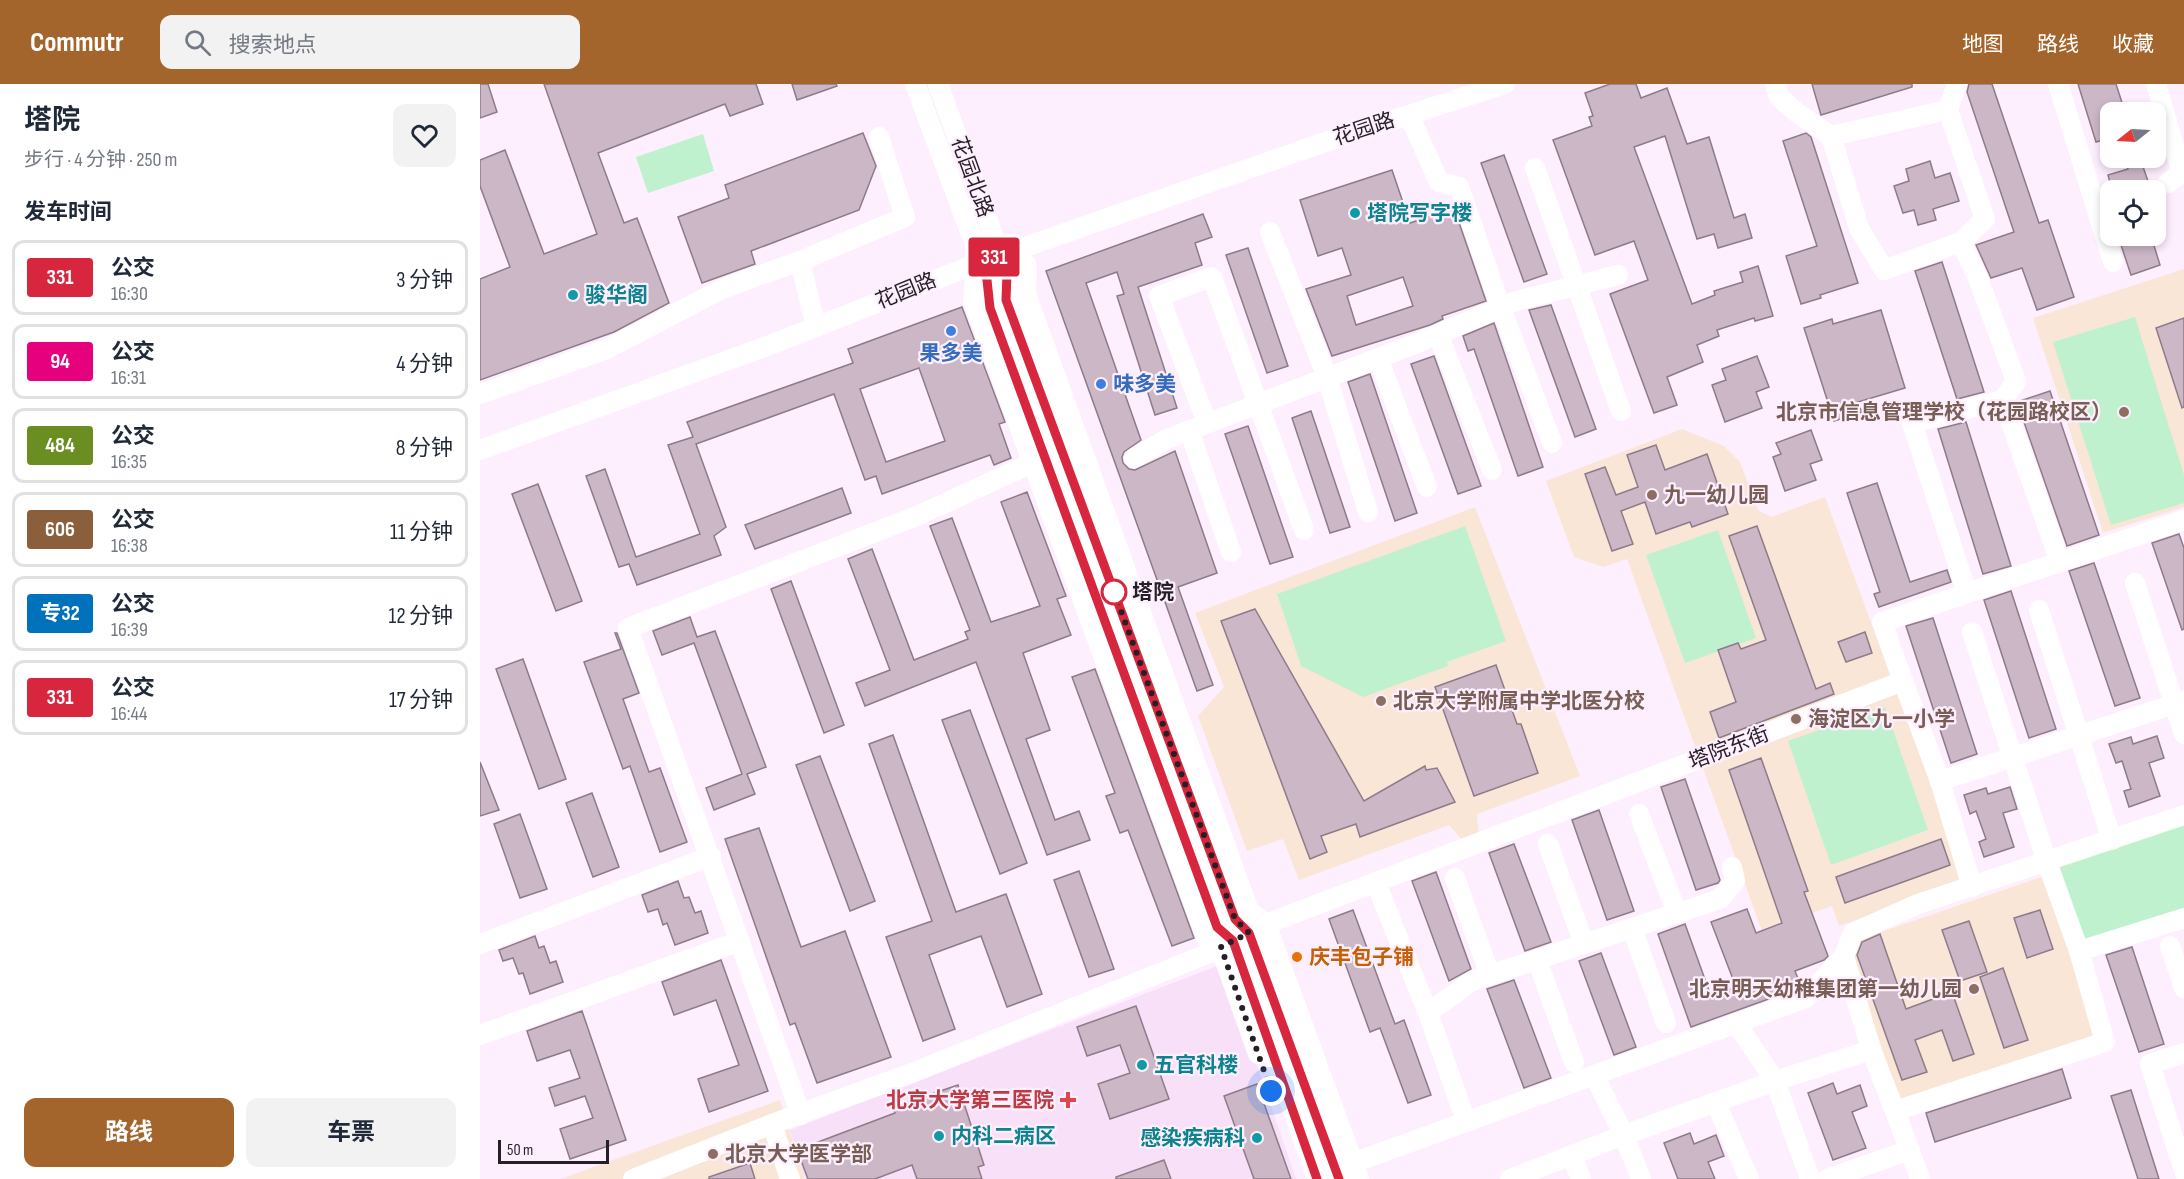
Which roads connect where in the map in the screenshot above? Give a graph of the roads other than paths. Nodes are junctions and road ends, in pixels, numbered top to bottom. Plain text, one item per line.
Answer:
1 (915, 84) edge
2 (938, 84) edge
3 (1505, 84) edge
4 (1775, 84) edge
5 (1957, 84) edge
6 (2058, 84) edge
7 (2156, 84) edge
8 (1948, 110) junction
9 (1409, 115) junction
10 (1831, 136) junction
11 (879, 137) dead end
12 (1535, 168) dead end
13 (2168, 183) dead end
14 (1270, 232) dead end
15 (1961, 242) junction
16 (1000, 255) junction
17 (800, 261) junction
18 (981, 262) junction
19 (2113, 262) dead end
20 (1028, 266) dead end
21 (1618, 275) dead end
22 (974, 284) dead end
23 (1576, 286) junction
24 (1501, 308) junction
25 (816, 327) junction
26 (1438, 334) junction
27 (1378, 358) junction
28 (1327, 377) junction
29 (480, 394) edge
30 (2003, 400) junction
31 (1258, 403) junction
32 (1621, 411) dead end
33 (1198, 427) junction
34 (1552, 443) dead end
35 (480, 450) edge
36 (1134, 458) dead end
37 (1039, 462) junction
38 (1492, 470) dead end
39 (1427, 487) dead end
40 (1368, 512) dead end
41 (2184, 520) edge
42 (1304, 530) dead end
43 (1231, 552) dead end
44 (2060, 562) junction
45 (2135, 583) dead end
46 (1967, 593) junction
47 (2038, 610) dead end
48 (1972, 632) dead end
49 (1903, 681) junction
50 (2179, 702) edge
51 (2184, 734) edge
52 (2078, 736) junction
53 (2013, 758) junction
54 (1940, 781) junction
55 (1639, 814) dead end
56 (2184, 815) edge
57 (2112, 840) junction
58 (1548, 844) dead end
59 (711, 856) junction
60 (2047, 862) junction
61 (1732, 867) dead end
62 (1455, 878) dead end
63 (1376, 883) junction
64 (1972, 886) junction
65 (1677, 913) junction
66 (2184, 918) edge
67 (1632, 928) junction
68 (1242, 936) junction
69 (740, 941) junction
70 (480, 944) edge
71 (1584, 944) junction
72 (2169, 946) dead end
73 (2079, 951) junction
74 (1844, 956) junction
75 (1537, 960) junction
76 (1490, 975) junction
77 (2184, 988) edge
78 (1428, 1012) junction
79 (1666, 1023) dead end
80 (1736, 1023) junction
81 (480, 1035) edge
82 (1871, 1050) junction
83 (2184, 1053) edge
84 (1574, 1062) dead end
85 (1594, 1075) junction
86 (1775, 1081) junction
87 (1716, 1104) junction
88 (1895, 1111) junction
89 (801, 1115) junction
90 (1466, 1121) junction
91 (771, 1124) junction
92 (1623, 1135) junction
93 (1910, 1150) junction
94 (1572, 1156) junction
95 (2184, 1171) edge
96 (1347, 1172) edge
97 (633, 1179) edge
98 (790, 1179) edge
99 (1305, 1179) edge
100 (1317, 1179) edge
101 (1510, 1179) edge
102 (1581, 1179) edge
103 (1641, 1179) edge
104 (1749, 1179) edge
105 (1810, 1179) edge
106 (1827, 1179) edge
107 (1920, 1179) edge

1 - 18 street, 花园北路
2 - 16 street, 花园北路
3 - 9 street, 花园路
4 - 10 street
5 - 8 street
6 - 19 street
7 - 13 street
8 - 10 street
8 - 15 street
9 - 16 street, 花园路
9 - 24 street
10 - 15 street
11 - 17 street
12 - 23 street
14 - 28 street
15 - 30 street
16 - 18 street, 花园路
16 - 68 street, 花园北路
17 - 25 street
17 - 29 street
18 - 25 street, 花园路
18 - 37 street, 花园北路
20 - 68 street
21 - 23 street
22 - 37 street
23 - 24 street
23 - 32 street
24 - 26 street
24 - 34 street
25 - 35 street, 花园路
26 - 27 street
26 - 38 street
27 - 28 street
27 - 39 street
28 - 31 street
28 - 40 street
30 - 44 street
30 - 46 street
31 - 33 street
31 - 33 street
31 - 42 street
33 - 36 street
33 - 43 street
37 - 59 street
37 - 68 street
41 - 44 street
44 - 46 street
45 - 50 street
46 - 49 street
47 - 52 street
48 - 53 street
49 - 54 street
49 - 63 street, 塔院东街
50 - 51 street
50 - 52 street
52 - 53 street
52 - 57 street
53 - 54 street
53 - 60 street
54 - 64 street
55 - 65 street
56 - 57 street
57 - 60 street
58 - 71 street
59 - 69 street
59 - 70 street
60 - 64 street
60 - 73 street
61 - 65 street
62 - 76 street
63 - 68 street, 塔院东街
63 - 78 street
64 - 74 street
65 - 67 street
66 - 73 street
67 - 71 street
67 - 79 street
68 - 89 street, 塔院东街
68 - 96 street, 花园北路
68 - 99 street
68 - 100 street, 花园北路
69 - 81 street
69 - 89 street
71 - 75 street
72 - 77 street
73 - 88 street
74 - 80 street
74 - 82 street
75 - 76 street
75 - 84 street
76 - 78 street
78 - 90 street
80 - 85 street
80 - 86 street
82 - 86 street
82 - 88 street
83 - 95 street
85 - 90 street
85 - 92 street
86 - 87 street
86 - 105 street
87 - 92 street
87 - 104 street
88 - 93 street
89 - 91 street, 塔院东街
90 - 96 street
91 - 97 street, 塔院东街
91 - 98 street
92 - 94 street
92 - 103 street
93 - 106 street
93 - 107 street
94 - 101 street
94 - 102 street

